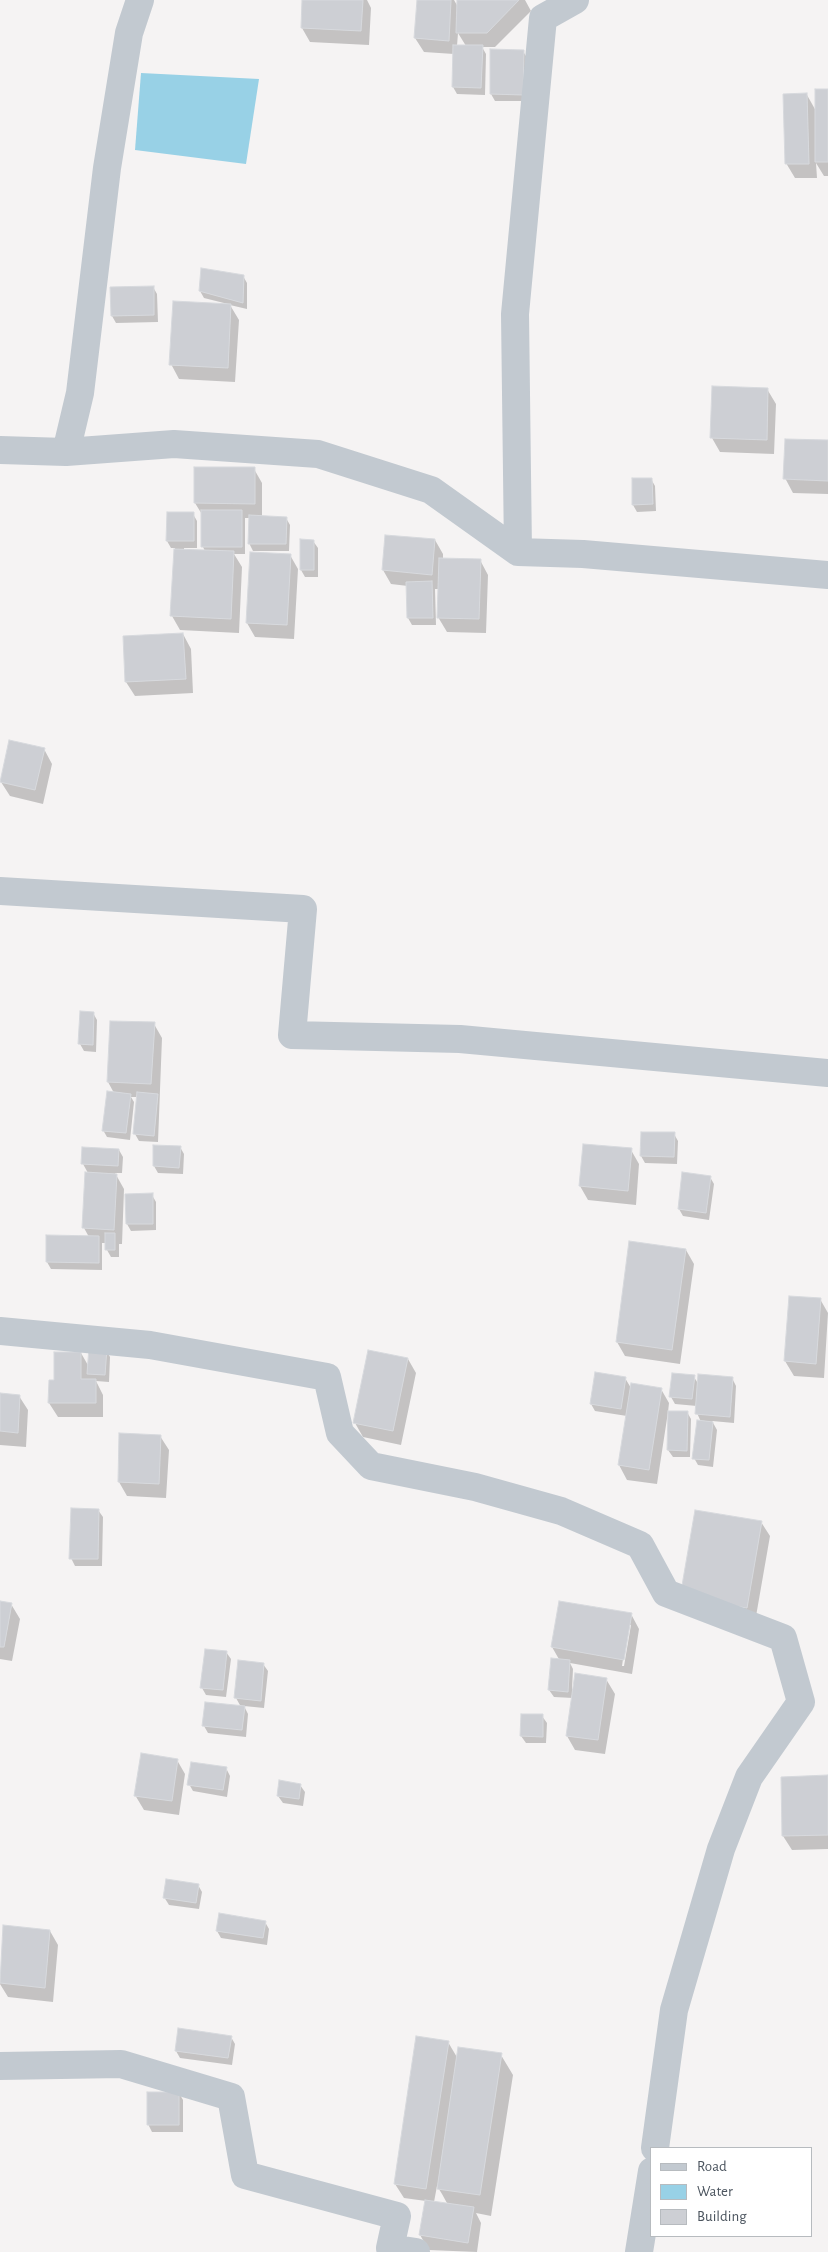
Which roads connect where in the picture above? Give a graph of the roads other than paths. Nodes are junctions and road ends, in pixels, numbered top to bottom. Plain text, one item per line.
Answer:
1 (140, 0) edge
2 (575, 0) edge
3 (0, 450) edge
4 (66, 452) junction
5 (518, 552) junction
6 (828, 575) edge
7 (0, 891) edge
8 (828, 1073) edge
9 (0, 1331) edge
10 (0, 2066) edge
11 (655, 2147) edge
12 (650, 2183) edge
13 (416, 2252) edge
14 (639, 2252) edge

1 - 4 street
2 - 5 street
3 - 4 street
4 - 5 street
5 - 6 street
7 - 8 street
9 - 11 street
10 - 13 street
12 - 14 street

